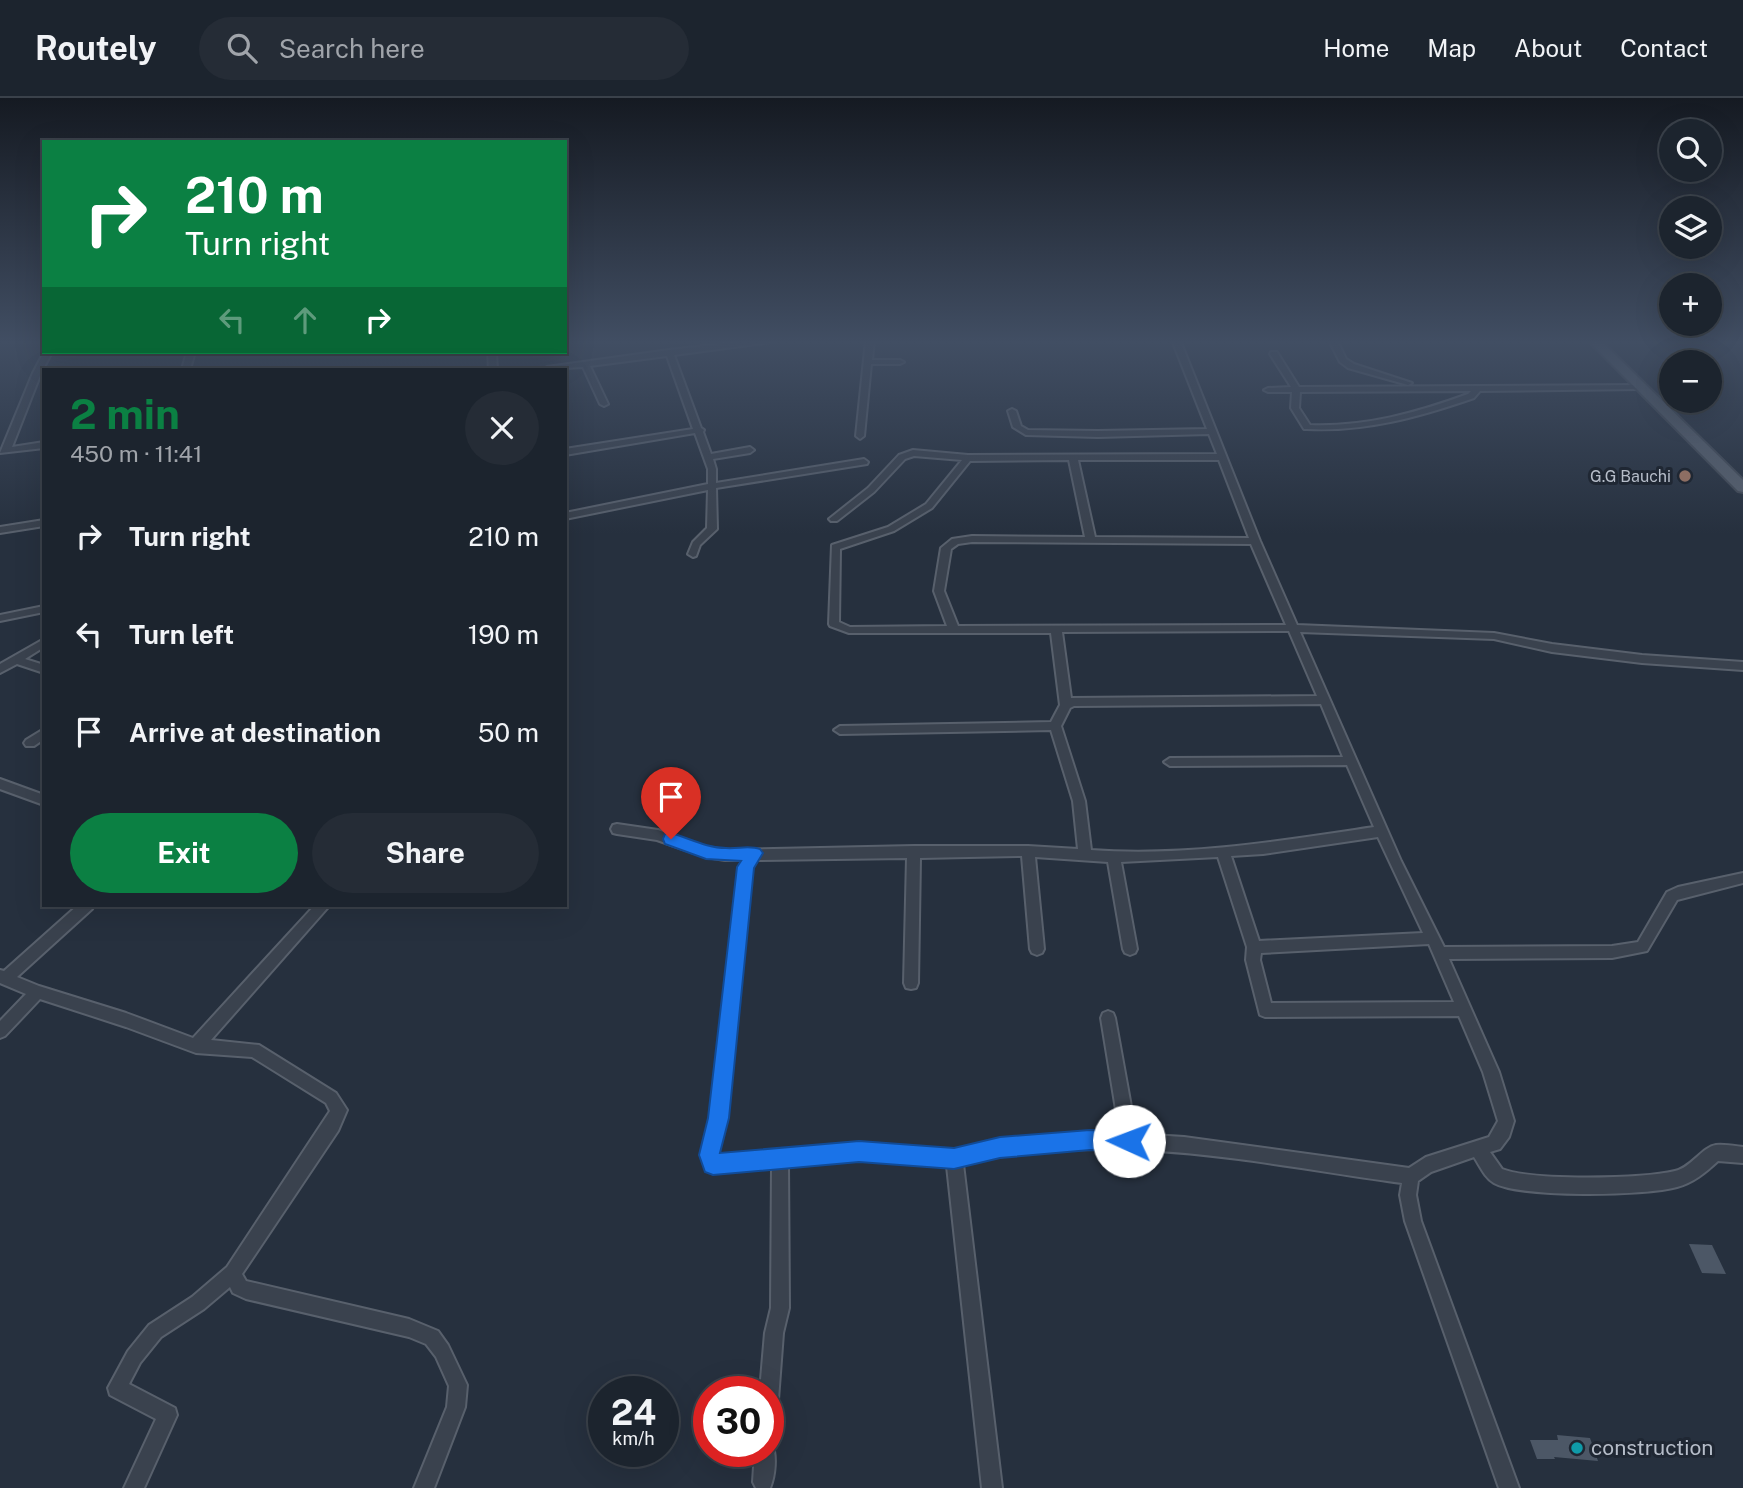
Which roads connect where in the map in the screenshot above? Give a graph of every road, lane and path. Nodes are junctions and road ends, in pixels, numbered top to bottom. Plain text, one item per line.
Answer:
1 (23, 405) edge
2 (690, 405) edge
3 (863, 405) edge
4 (1201, 405) edge
5 (1295, 405) edge
6 (1446, 405) edge
7 (1659, 405) edge
8 (1672, 405) edge
9 (1012, 411) dead end
10 (700, 430) junction
11 (1211, 431) junction
12 (860, 436) dead end
13 (42, 445) edge
14 (4, 450) edge
15 (750, 450) dead end
16 (567, 452) edge
17 (709, 457) junction
18 (1221, 457) junction
19 (968, 458) junction
20 (1073, 458) junction
21 (864, 462) dead end
22 (1743, 475) edge
23 (713, 486) junction
24 (1743, 488) edge
25 (567, 516) edge
26 (834, 519) dead end
27 (42, 523) edge
28 (0, 530) edge
29 (1091, 541) junction
30 (1255, 541) junction
31 (693, 554) dead end
32 (42, 610) edge
33 (0, 618) edge
34 (1295, 628) junction
35 (1056, 629) junction
36 (954, 630) junction
37 (42, 643) edge
38 (15, 659) junction
39 (1743, 666) edge
40 (0, 668) edge
41 (42, 668) edge
42 (1325, 700) junction
43 (1066, 705) junction
44 (1055, 726) junction
45 (840, 730) dead end
46 (42, 734) edge
47 (30, 743) dead end
48 (1352, 761) junction
49 (1170, 762) dead end
50 (0, 784) edge
51 (42, 799) edge
52 (617, 829) dead end
53 (1382, 831) junction
54 (1028, 851) junction
55 (914, 852) junction
56 (754, 853) junction
57 (1223, 853) junction
58 (1085, 854) junction
59 (1114, 857) junction
60 (1743, 878) edge
61 (85, 907) edge
62 (321, 907) edge
63 (1433, 938) junction
64 (1254, 947) junction
65 (1037, 949) dead end
66 (1130, 949) dead end
67 (1438, 953) junction
68 (3, 977) edge
69 (911, 983) dead end
70 (37, 992) junction
71 (1462, 1009) junction
72 (1108, 1018) dead end
73 (0, 1031) edge
74 (196, 1046) junction
75 (1129, 1141) junction
76 (1478, 1149) junction
77 (1743, 1155) edge
78 (954, 1158) junction
79 (780, 1160) junction
80 (1411, 1177) junction
81 (233, 1273) junction
82 (771, 1376) edge
83 (764, 1467) edge
84 (763, 1482) dead end
85 (134, 1488) edge
86 (425, 1488) edge
87 (992, 1488) edge
88 (1509, 1488) edge

1 - 14 street
2 - 10 street
3 - 12 street
4 - 11 street
5 - 6 street
7 - 24 main road
8 - 22 main road
9 - 11 street
10 - 16 street
10 - 17 street
11 - 18 street
13 - 14 street
15 - 17 street
17 - 23 street
18 - 20 street
18 - 30 street
19 - 20 street
19 - 26 street
19 - 36 street
20 - 29 street
21 - 23 street
23 - 25 street
23 - 31 street
27 - 28 street
29 - 30 street
29 - 36 street
30 - 34 street
32 - 33 street
34 - 35 street
34 - 39 street
34 - 42 street
35 - 36 street
35 - 43 street
37 - 38 street
38 - 40 street
38 - 41 street
42 - 43 street
42 - 48 street
43 - 44 street
44 - 45 street
44 - 58 street
46 - 47 street
48 - 49 street
48 - 53 street
50 - 51 street
52 - 56 street
53 - 57 street
53 - 63 street
54 - 55 street
54 - 58 street
54 - 65 street
55 - 56 street
55 - 69 street
56 - 79 street
57 - 59 street
57 - 64 street
58 - 59 street
59 - 66 street
60 - 67 street
61 - 68 street
62 - 74 street
63 - 64 street
63 - 67 street
64 - 71 street
67 - 71 street
68 - 70 street
70 - 73 street
70 - 74 street
71 - 76 street
72 - 75 street
74 - 81 street
75 - 78 street
75 - 80 street
76 - 77 street
76 - 80 street
78 - 79 street
78 - 87 street
79 - 82 street
80 - 88 street
81 - 85 street
81 - 86 street
83 - 84 street

